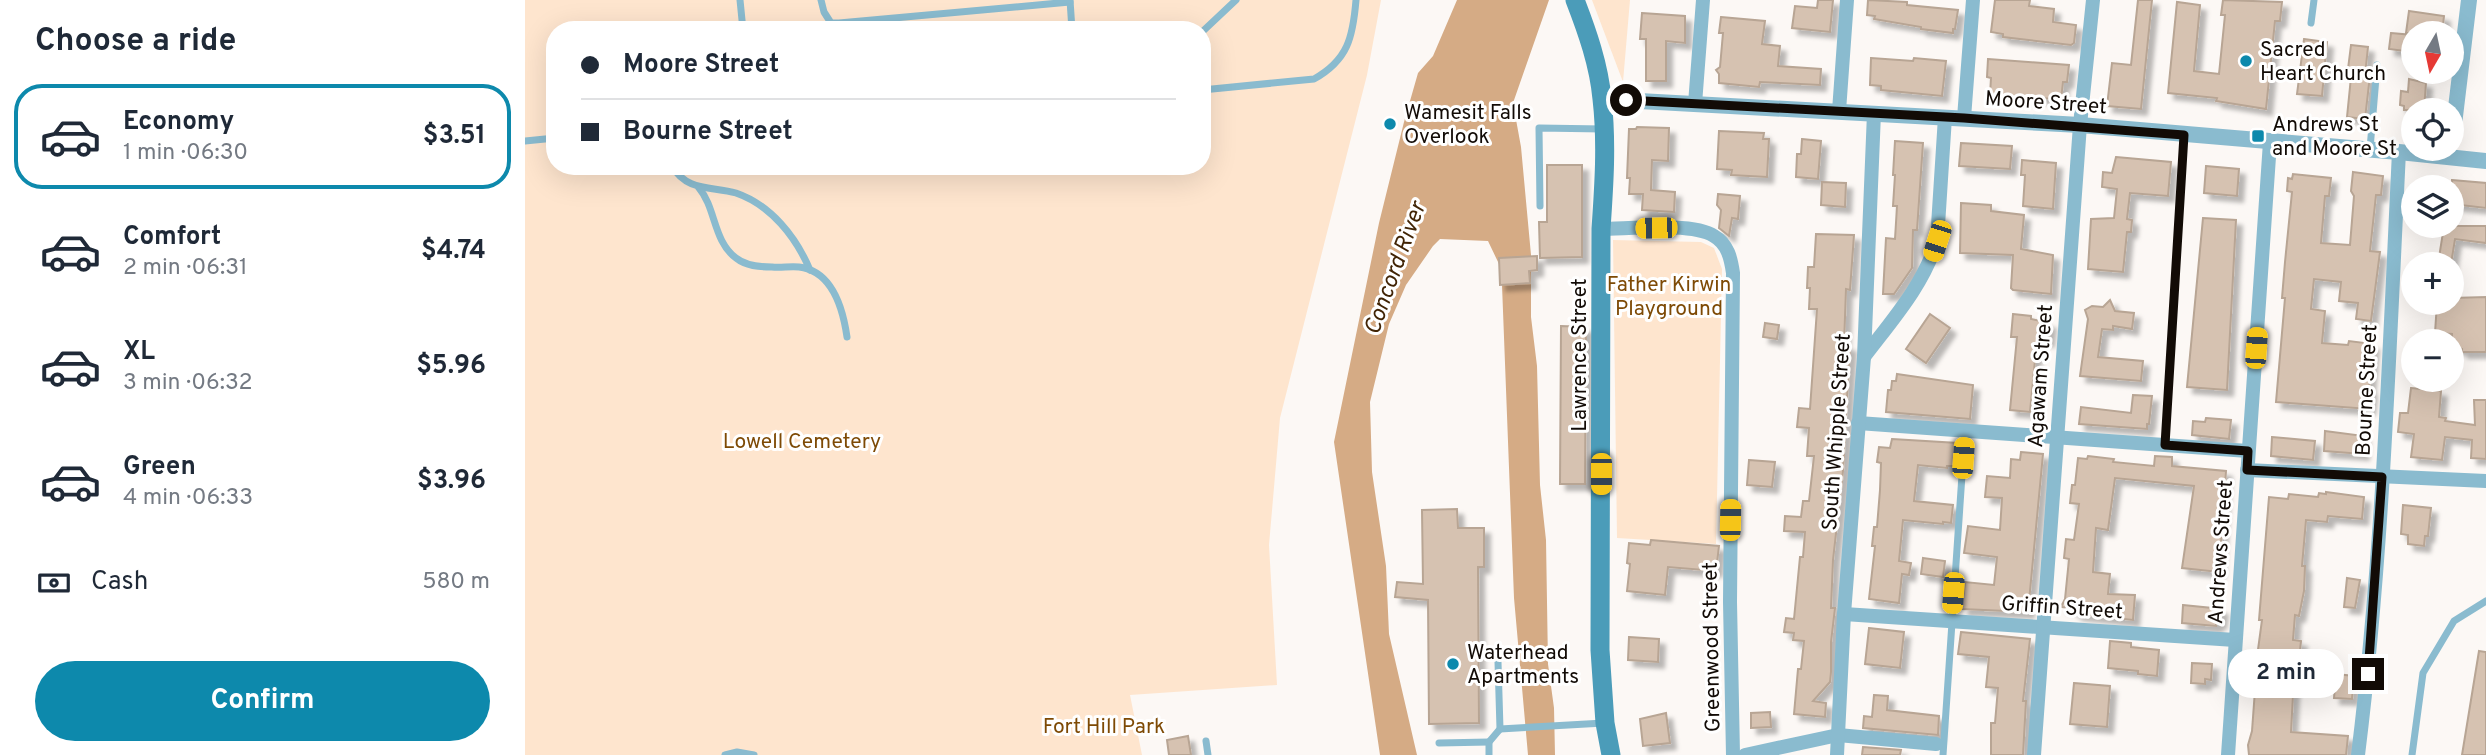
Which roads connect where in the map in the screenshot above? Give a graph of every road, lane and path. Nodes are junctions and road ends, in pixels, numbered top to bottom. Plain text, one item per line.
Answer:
1 (740, 0) edge
2 (821, 0) edge
3 (1236, 0) edge
4 (1356, 0) edge
5 (1575, 0) edge
6 (1703, 0) edge
7 (1847, 0) edge
8 (1973, 0) edge
9 (2092, 0) edge
10 (2314, 0) edge
11 (2469, 0) edge
12 (1070, 1) edge
13 (742, 21) edge
14 (830, 21) edge
15 (860, 21) edge
16 (1071, 21) edge
17 (2311, 23) dead end
18 (1211, 24) edge
19 (2377, 65) dead end
20 (1211, 89) edge
21 (2457, 98) edge
22 (1602, 99) junction
23 (1695, 104) junction
24 (1839, 111) junction
25 (1874, 113) junction
26 (1945, 117) junction
27 (1964, 118) junction
28 (2080, 125) junction
29 (1604, 130) junction
30 (2184, 135) junction
31 (546, 139) edge
32 (525, 141) edge
33 (2270, 142) junction
34 (2370, 149) junction
35 (2399, 152) joint
36 (2464, 153) edge
37 (2486, 161) edge
38 (680, 175) edge
39 (699, 188) junction
40 (1540, 206) dead end
41 (1601, 229) junction
42 (810, 270) junction
43 (847, 337) dead end
44 (1864, 358) junction
45 (1858, 424) junction
46 (1965, 431) junction
47 (2056, 437) junction
48 (2165, 445) junction
49 (2248, 451) junction
50 (2247, 470) junction
51 (2382, 477) junction
52 (2486, 481) edge
53 (2486, 601) edge
54 (1845, 614) junction
55 (1951, 620) junction
56 (2043, 627) junction
57 (2235, 640) junction
58 (1498, 662) dead end
59 (1605, 723) junction
60 (1500, 729) junction
61 (1838, 735) junction
62 (1206, 741) dead end
63 (1489, 742) junction
64 (1439, 743) dead end
65 (1939, 749) edge
66 (725, 755) edge
67 (754, 755) edge
68 (1208, 755) edge
69 (1489, 755) edge
70 (1611, 755) edge
71 (1733, 755) edge
72 (1745, 755) edge
73 (1837, 755) edge
74 (2034, 755) edge
75 (2228, 755) edge
76 (2358, 755) edge
77 (2412, 755) edge

1 - 13 lane
2 - 14 lane
3 - 18 lane
4 - 20 lane
5 - 22 main road, Lawrence Street
6 - 23 street
7 - 24 street
8 - 27 street
9 - 28 street, Agawam Street
10 - 17 lane
11 - 21 street
12 - 15 lane
12 - 16 lane
19 - 34 lane
22 - 23 street, Moore Street
22 - 29 main road, Lawrence Street
23 - 24 street, Moore Street
24 - 25 street, Moore Street
25 - 26 street, Moore Street
25 - 44 street, South Whipple Street
26 - 27 street, Moore Street
26 - 44 street
27 - 28 street, Moore Street
28 - 30 street, Moore Street
28 - 47 street, Agawam Street
29 - 40 lane
29 - 41 main road, Lawrence Street
30 - 33 street, Moore Street
30 - 48 lane
31 - 32 lane
33 - 34 street, Moore Street
33 - 49 street, Andrews Street
34 - 35 street, Moore Street
35 - 51 street, Bourne Street
36 - 37 street, Moore Street
38 - 39 lane
39 - 42 lane
39 - 42 lane
41 - 59 main road, Lawrence Street
41 - 71 street, Greenwood Street
42 - 43 lane
44 - 45 street, South Whipple Street
45 - 46 street
45 - 54 street, South Whipple Street
46 - 47 street
46 - 55 lane
47 - 48 street
47 - 56 street, Agawam Street
48 - 49 street
49 - 50 street, Andrews Street
50 - 51 street
50 - 57 street, Andrews Street
51 - 52 street
51 - 76 street, Bourne Street
53 - 77 lane
54 - 55 street, Griffin Street
54 - 61 street, South Whipple Street
55 - 56 street, Griffin Street
55 - 65 lane
56 - 57 street, Griffin Street
56 - 74 street, Agawam Street
57 - 75 street, Andrews Street
58 - 60 lane
59 - 60 lane
59 - 70 main road, Lawrence Street
60 - 63 lane
61 - 65 street
61 - 72 street
61 - 73 street, South Whipple Street
62 - 68 lane
63 - 64 lane
63 - 69 lane
66 - 67 lane

